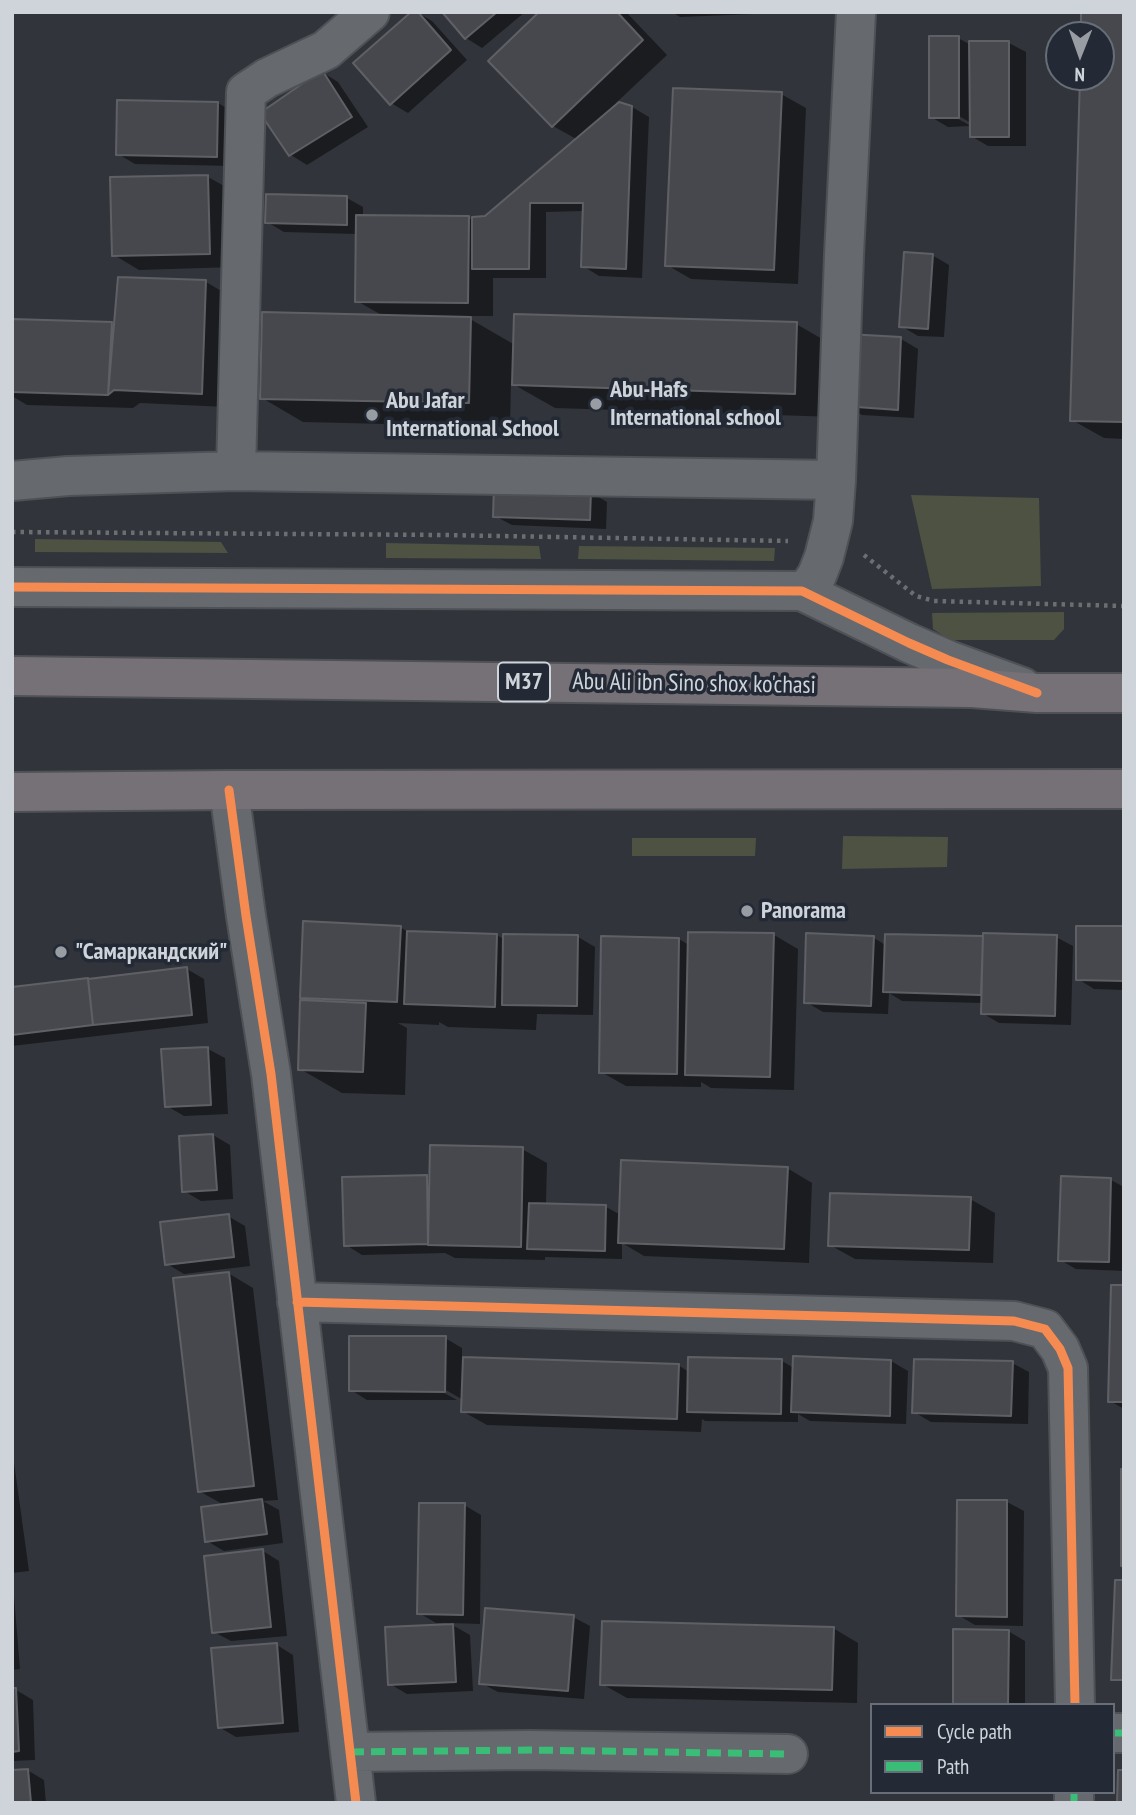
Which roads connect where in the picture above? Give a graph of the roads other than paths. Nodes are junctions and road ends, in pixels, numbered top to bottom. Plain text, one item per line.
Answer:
1 (370, 12) edge
2 (856, 12) edge
3 (236, 471) junction
4 (836, 480) junction
5 (12, 481) edge
6 (12, 587) edge
7 (802, 591) junction
8 (12, 676) edge
9 (1037, 693) junction
10 (1124, 693) edge
11 (1124, 789) edge
12 (229, 790) junction
13 (12, 792) edge
14 (297, 1302) junction
15 (1075, 1703) edge
16 (349, 1752) junction
17 (788, 1754) dead end
18 (356, 1803) edge

1 - 3 street
2 - 4 street
3 - 4 street
3 - 5 street
4 - 7 street
6 - 7 street
7 - 9 street
8 - 9 main road, Abu Ali ibn Sino shox ko'chasi / M37
9 - 10 main road, Abu Ali ibn Sino shox ko'chasi / M37
11 - 12 main road
12 - 13 main road
12 - 14 street
14 - 15 street
14 - 16 street
16 - 17 street
16 - 18 street

